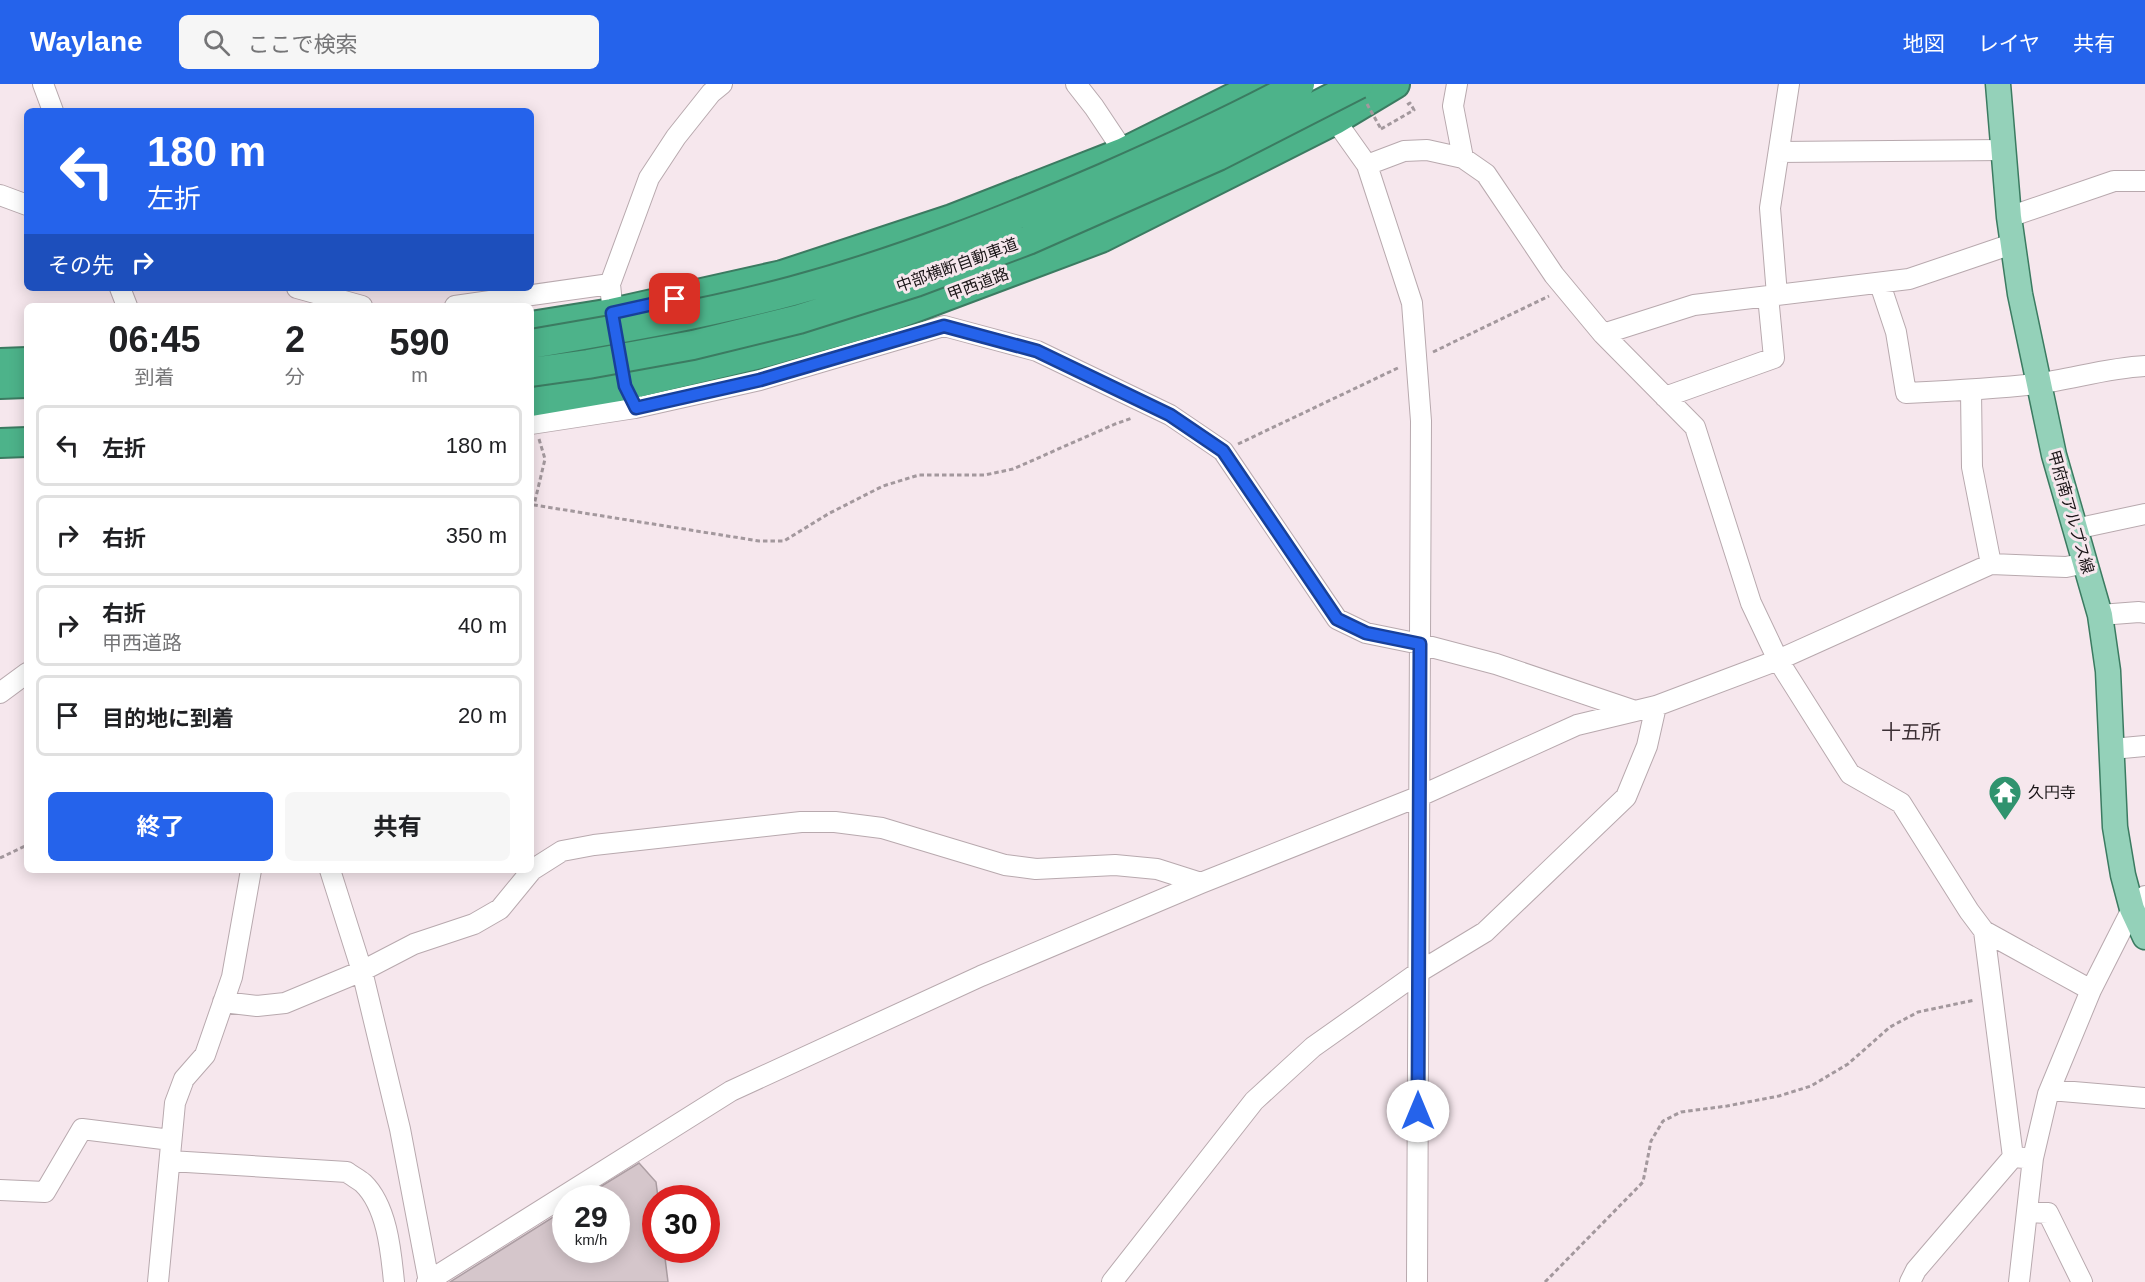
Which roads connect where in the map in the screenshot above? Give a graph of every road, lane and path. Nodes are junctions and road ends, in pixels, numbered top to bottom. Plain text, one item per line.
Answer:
1 (43, 84) edge
2 (722, 84) edge
3 (1076, 84) edge
4 (1261, 84) edge
5 (1300, 84) edge
6 (1322, 84) edge
7 (1359, 84) edge
8 (1457, 84) edge
9 (1789, 84) edge
10 (1998, 84) edge
11 (1399, 96) edge
12 (52, 108) edge
13 (1335, 120) junction
14 (1381, 129) dead end
15 (2003, 150) junction
16 (1124, 152) junction
17 (1779, 152) junction
18 (1463, 158) junction
19 (1367, 165) junction
20 (2145, 181) edge
21 (0, 195) edge
22 (24, 204) edge
23 (2009, 217) junction
24 (2012, 244) junction
25 (610, 284) junction
26 (1880, 284) junction
27 (1565, 288) junction
28 (308, 291) edge
29 (1773, 296) junction
30 (351, 303) edge
31 (477, 303) edge
32 (612, 313) junction
33 (534, 326) edge
34 (1603, 334) junction
35 (534, 343) edge
36 (1418, 359) junction
37 (24, 362) edge
38 (0, 363) edge
39 (2145, 366) edge
40 (534, 372) edge
41 (24, 383) edge
42 (2038, 383) junction
43 (0, 384) edge
44 (1971, 391) junction
45 (24, 397) edge
46 (630, 397) junction
47 (1665, 397) junction
48 (0, 398) edge
49 (1160, 410) junction
50 (534, 417) edge
51 (534, 423) edge
52 (24, 442) edge
53 (0, 443) edge
54 (1223, 451) junction
55 (534, 505) edge
56 (534, 505) edge
57 (2145, 514) edge
58 (2075, 529) junction
59 (2086, 563) junction
60 (1991, 564) junction
61 (2145, 613) edge
62 (2100, 615) junction
63 (1420, 644) junction
64 (1778, 660) junction
65 (24, 675) edge
66 (0, 693) edge
67 (1656, 706) junction
68 (1635, 711) junction
69 (2145, 746) edge
70 (2112, 749) junction
71 (1420, 796) junction
72 (24, 846) edge
73 (0, 858) edge
74 (534, 869) edge
75 (250, 873) edge
76 (331, 873) edge
77 (530, 873) edge
78 (1201, 883) junction
79 (2138, 903) edge
80 (1984, 931) junction
81 (2145, 937) edge
82 (362, 971) junction
83 (1419, 972) junction
84 (2091, 990) junction
85 (1992, 996) junction
86 (223, 1002) junction
87 (2050, 1090) junction
88 (2145, 1098) edge
89 (171, 1140) junction
90 (2013, 1157) junction
91 (2033, 1158) junction
92 (170, 1161) junction
93 (0, 1190) edge
94 (2027, 1212) junction
95 (1417, 1278) edge
96 (158, 1282) edge
97 (394, 1282) edge
98 (429, 1282) edge
99 (1112, 1282) edge
100 (1545, 1282) edge
101 (1910, 1282) edge
102 (2019, 1282) edge
103 (2082, 1282) edge

1 - 12 street
2 - 25 street
3 - 16 street
4 - 16 highway
5 - 35 highway, 中部横断自動車道, bridge
6 - 13 street
7 - 40 highway, 中部横断自動車道, bridge
8 - 18 street
9 - 17 street
10 - 15 main road, 甲府南アルプス線
11 - 13 highway, 甲西道路
11 - 14 path
13 - 19 street
13 - 46 highway, 甲西道路
15 - 17 street
15 - 23 main road, 甲府南アルプス線
16 - 32 highway
17 - 29 street
18 - 19 street
18 - 27 street
19 - 36 street
20 - 23 street
21 - 22 street
23 - 24 main road, 甲府南アルプス線
24 - 26 street
24 - 42 main road, 甲府南アルプス線
25 - 31 street
25 - 32 street
26 - 29 street
26 - 44 street
27 - 34 street
27 - 36 path
28 - 30 street
29 - 34 street
29 - 47 street
32 - 33 highway
32 - 46 street
34 - 47 street
36 - 54 path
36 - 63 street
37 - 38 highway
39 - 42 street
41 - 43 highway
42 - 44 street
42 - 58 main road, 甲府南アルプス線
44 - 60 street
45 - 48 highway
46 - 49 street
46 - 50 highway, 甲西道路
47 - 64 street
49 - 54 street
49 - 55 path
51 - 56 path
52 - 53 highway
54 - 63 street
57 - 58 street
58 - 59 main road, 甲府南アルプス線
59 - 60 street
59 - 62 main road, 甲府南アルプス線
60 - 64 street
61 - 62 street
62 - 70 main road, 甲府南アルプス線
63 - 68 street
63 - 71 street
64 - 67 street
64 - 80 street
65 - 66 street
67 - 68 street
67 - 83 street
68 - 71 street
69 - 70 street
70 - 79 main road, 甲府南アルプス線
71 - 78 street
71 - 83 street
72 - 73 path
74 - 78 street
75 - 86 street
76 - 82 street
77 - 82 street
78 - 98 street
79 - 81 main road, 甲府南アルプス線
79 - 84 street
80 - 84 street
80 - 85 street
82 - 86 street
82 - 98 street
83 - 95 street
83 - 99 street
84 - 87 street
85 - 90 street
85 - 100 path
86 - 89 street
87 - 88 street
87 - 91 street
89 - 92 street
89 - 93 street
90 - 91 street
90 - 101 street
91 - 94 street
92 - 96 street
92 - 97 street
94 - 102 street
94 - 103 street

